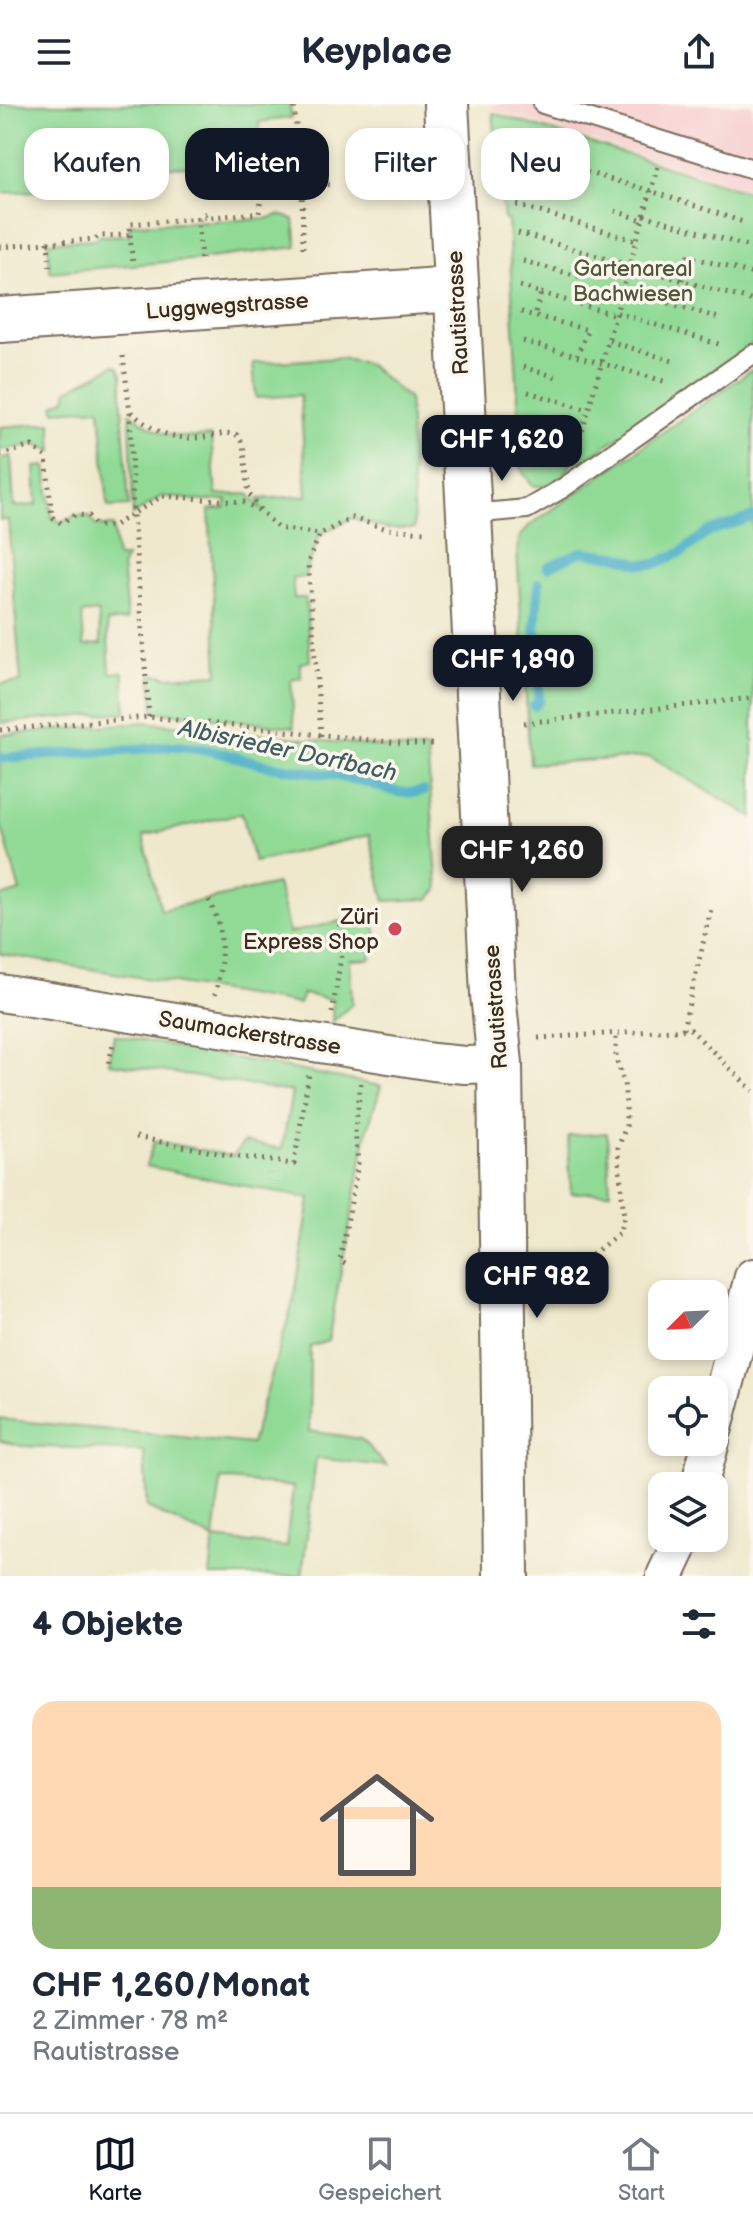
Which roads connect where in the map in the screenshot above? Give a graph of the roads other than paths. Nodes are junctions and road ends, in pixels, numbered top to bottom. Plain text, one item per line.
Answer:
1 (446, 104) edge
2 (543, 104) edge
3 (753, 169) edge
4 (455, 289) junction
5 (0, 320) edge
6 (753, 354) edge
7 (469, 514) junction
8 (0, 993) edge
9 (500, 1064) junction
10 (753, 1277) edge
11 (727, 1376) edge
12 (676, 1552) edge
13 (506, 1576) edge
14 (665, 1576) edge

1 - 4 street, Rautistrasse
2 - 3 lane
4 - 5 street, Luggwegstrasse
4 - 7 street, Rautistrasse
6 - 7 lane
7 - 9 street, Rautistrasse
8 - 9 street, Saumackerstrasse
9 - 13 street, Rautistrasse
10 - 11 street
12 - 14 street

